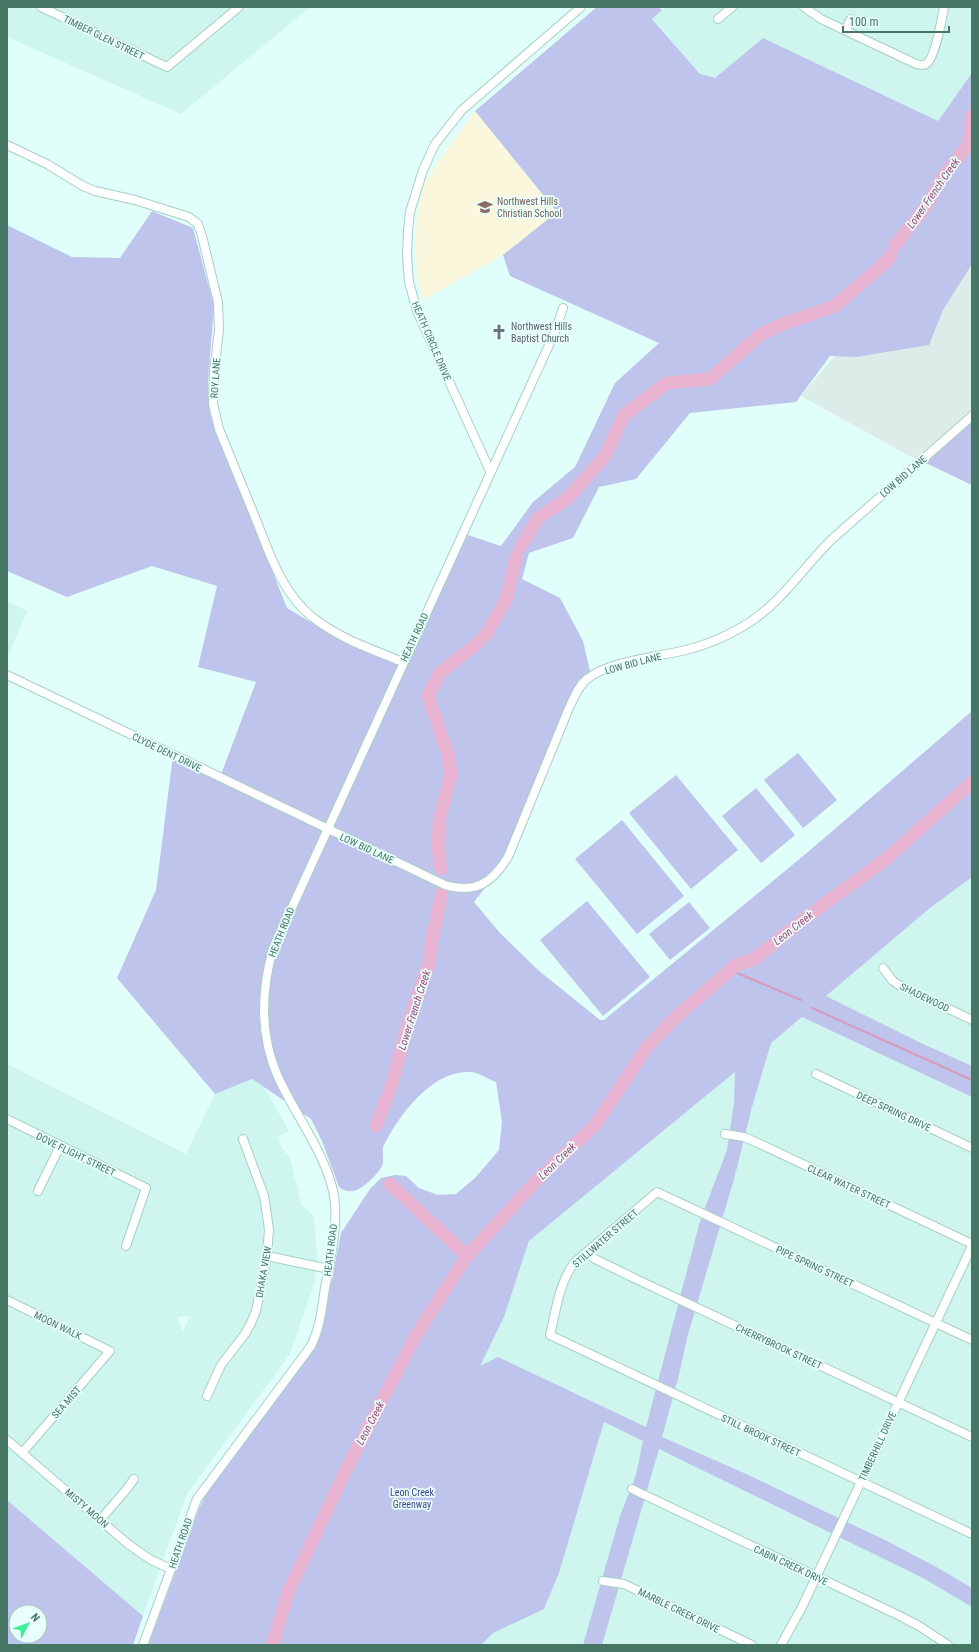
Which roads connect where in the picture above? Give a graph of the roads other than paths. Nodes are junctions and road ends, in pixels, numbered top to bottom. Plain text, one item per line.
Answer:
1 (41, 7) edge
2 (239, 7) edge
3 (581, 7) edge
4 (732, 7) edge
5 (804, 7) edge
6 (944, 7) edge
7 (718, 18) dead end
8 (851, 19) dead end
9 (845, 30) junction
10 (7, 145) edge
11 (563, 308) dead end
12 (972, 416) edge
13 (490, 471) junction
14 (403, 662) junction
15 (7, 675) edge
16 (327, 829) junction
17 (883, 968) dead end
18 (972, 1020) edge
19 (816, 1074) dead end
20 (7, 1119) edge
21 (725, 1134) dead end
22 (243, 1139) dead end
23 (60, 1146) junction
24 (972, 1148) edge
25 (38, 1191) dead end
26 (657, 1192) joint
27 (972, 1245) edge
28 (126, 1246) dead end
29 (588, 1252) junction
30 (267, 1256) junction
31 (329, 1270) junction
32 (7, 1300) edge
33 (935, 1323) junction
34 (550, 1335) joint
35 (972, 1340) edge
36 (110, 1351) joint
37 (207, 1396) dead end
38 (898, 1403) junction
39 (972, 1438) edge
40 (7, 1440) edge
41 (22, 1453) junction
42 (134, 1479) dead end
43 (860, 1482) junction
44 (632, 1489) dead end
45 (100, 1520) junction
46 (972, 1534) edge
47 (171, 1569) junction
48 (815, 1576) junction
49 (603, 1581) dead end
50 (143, 1645) edge
51 (752, 1645) edge
52 (781, 1645) edge
53 (948, 1645) edge

1 - 2 street, TIMBER GLEN STREET
3 - 13 street, HEATH CIRCLE DRIVE
4 - 7 street
5 - 9 street
6 - 9 street
8 - 9 street
10 - 14 street, ROY LANE
11 - 13 street, HEATH ROAD
12 - 16 street, LOW BID LANE
13 - 14 street, HEATH ROAD
14 - 16 street, HEATH ROAD
15 - 16 street, CLYDE DENT DRIVE
16 - 31 street, HEATH ROAD
17 - 18 street, SHADEWOOD
19 - 24 street, DEEP SPRING DRIVE
20 - 23 street, DOVE FLIGHT STREET
21 - 27 street, CLEAR WATER STREET
22 - 30 street, DHAKA VIEW
23 - 25 street
23 - 28 street, DOVE FLIGHT STREET
26 - 29 street, STILLWATER STREET
26 - 33 street, PIPE SPRING STREET
27 - 33 street, TIMBERHILL DRIVE
29 - 34 street, STILLWATER STREET
29 - 38 street, CHERRYBROOK STREET
30 - 31 street
30 - 37 street, DHAKA VIEW
31 - 47 street, HEATH ROAD
32 - 36 street, MOON WALK
33 - 35 street, PIPE SPRING STREET
33 - 38 street, TIMBERHILL DRIVE
34 - 43 street, STILL BROOK STREET
36 - 41 street, SEA MIST
38 - 39 street, CHERRYBROOK STREET
38 - 43 street, TIMBERHILL DRIVE
40 - 41 street, MISTY MOON
41 - 45 street, MISTY MOON
42 - 45 street
43 - 46 street, STILL BROOK STREET
43 - 48 street, TIMBERHILL DRIVE
44 - 48 street, CABIN CREEK DRIVE
45 - 47 street, MISTY MOON
47 - 50 street, HEATH ROAD
48 - 52 street, TIMBERHILL DRIVE
48 - 53 street, CABIN CREEK DRIVE
49 - 51 street, MARBLE CREEK DRIVE

